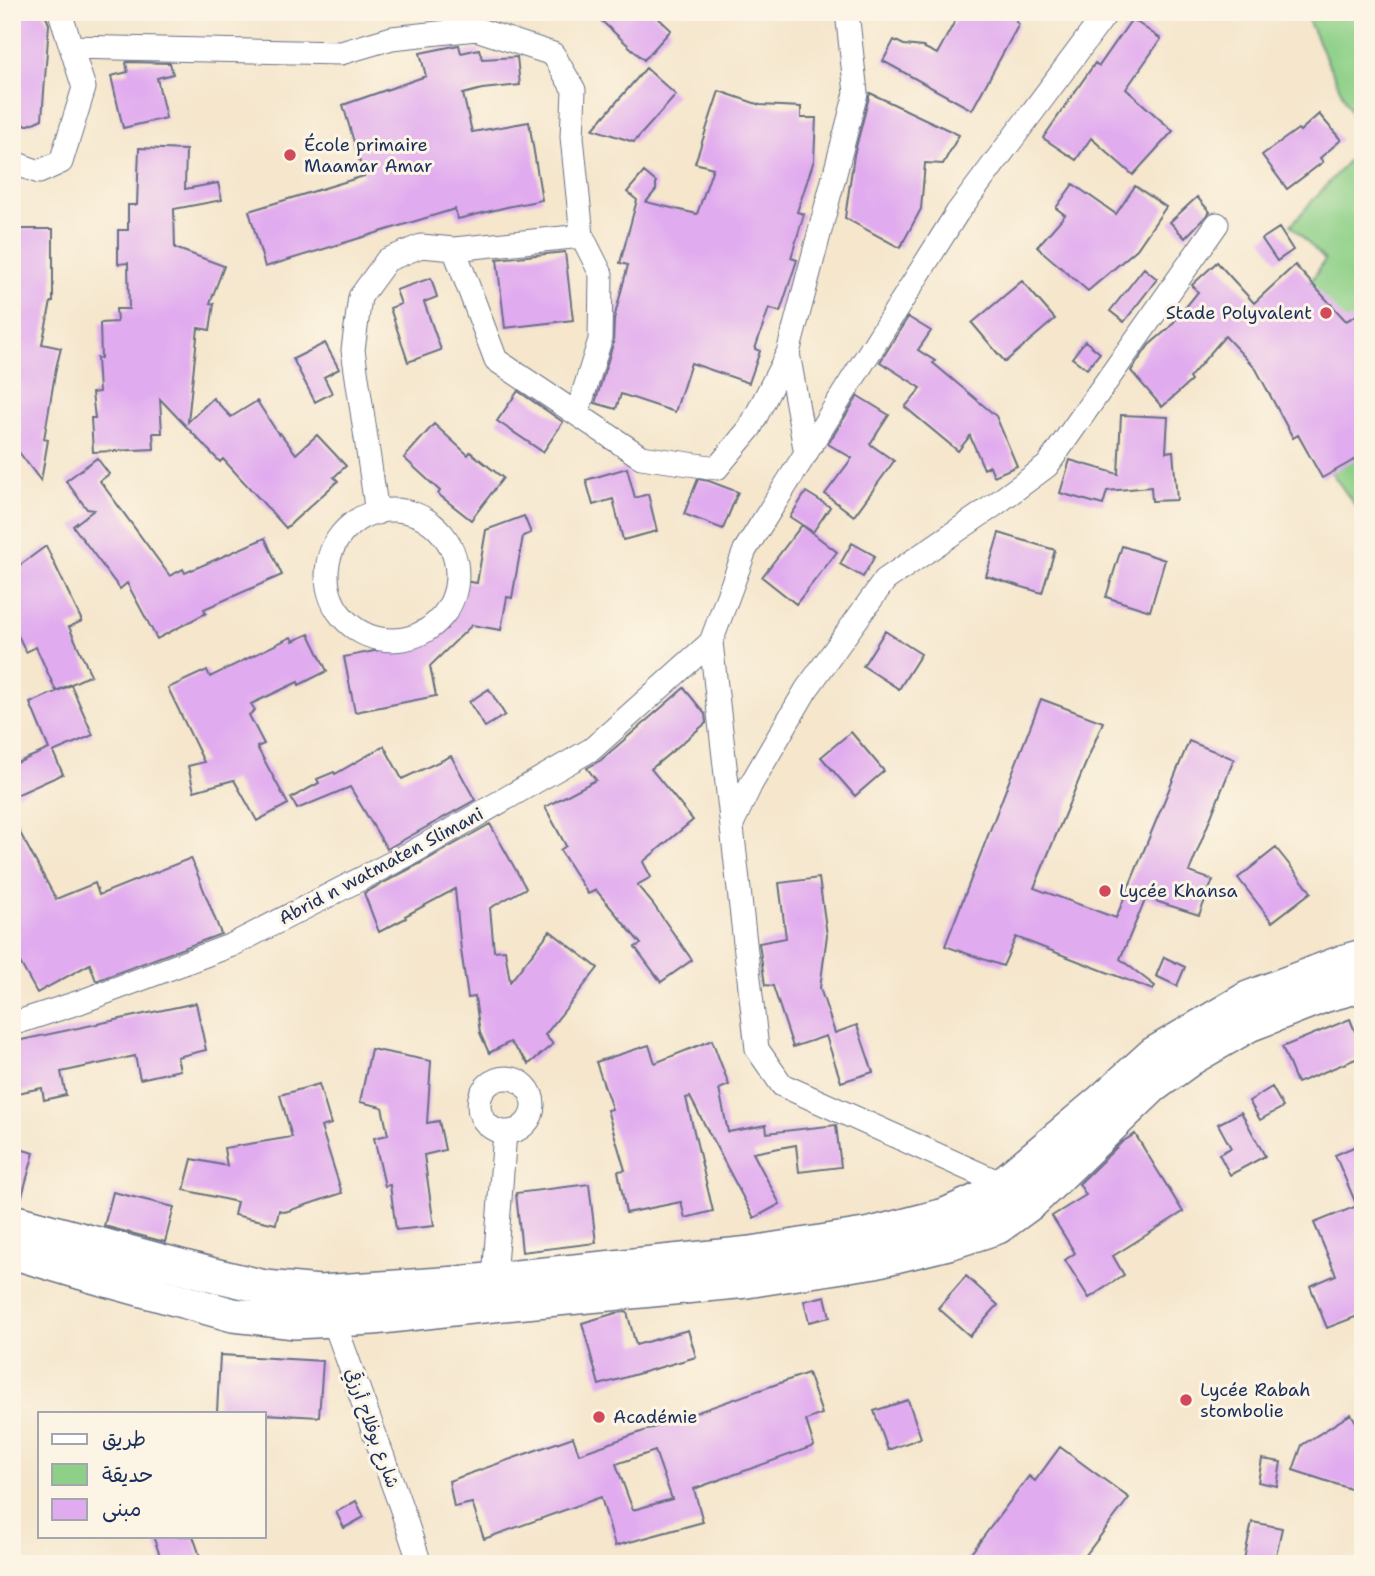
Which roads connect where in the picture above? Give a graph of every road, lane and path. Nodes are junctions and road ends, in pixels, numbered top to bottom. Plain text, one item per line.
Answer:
1 (60, 12) edge
2 (847, 12) edge
3 (1107, 12) edge
4 (471, 20) edge
5 (71, 47) junction
6 (12, 162) edge
7 (1217, 223) dead end
8 (582, 236) junction
9 (454, 249) junction
10 (788, 353) junction
11 (577, 414) junction
12 (806, 454) junction
13 (377, 513) junction
14 (711, 642) junction
15 (732, 824) junction
16 (1363, 956) edge
17 (1363, 985) edge
18 (12, 1024) edge
19 (505, 1132) dead end
20 (1002, 1184) junction
21 (1031, 1203) junction
22 (12, 1221) edge
23 (12, 1252) edge
24 (494, 1279) junction
25 (329, 1306) junction
26 (420, 1564) edge

1 - 5 street
2 - 10 street
3 - 12 street
4 - 5 street
4 - 8 street
5 - 6 street
7 - 15 street
8 - 9 street
8 - 11 street
9 - 11 street
9 - 13 street
10 - 11 street
10 - 12 street
12 - 14 street
13 - 13 street
14 - 15 street
14 - 18 street, Abrid n watmaten Slimani
15 - 20 street
16 - 20 main road
17 - 21 main road
19 - 24 street
20 - 21 street
20 - 24 main road
21 - 25 main road
22 - 25 main road
23 - 25 main road
24 - 25 main road
25 - 26 street, شارع بوفلاح أرزقي

